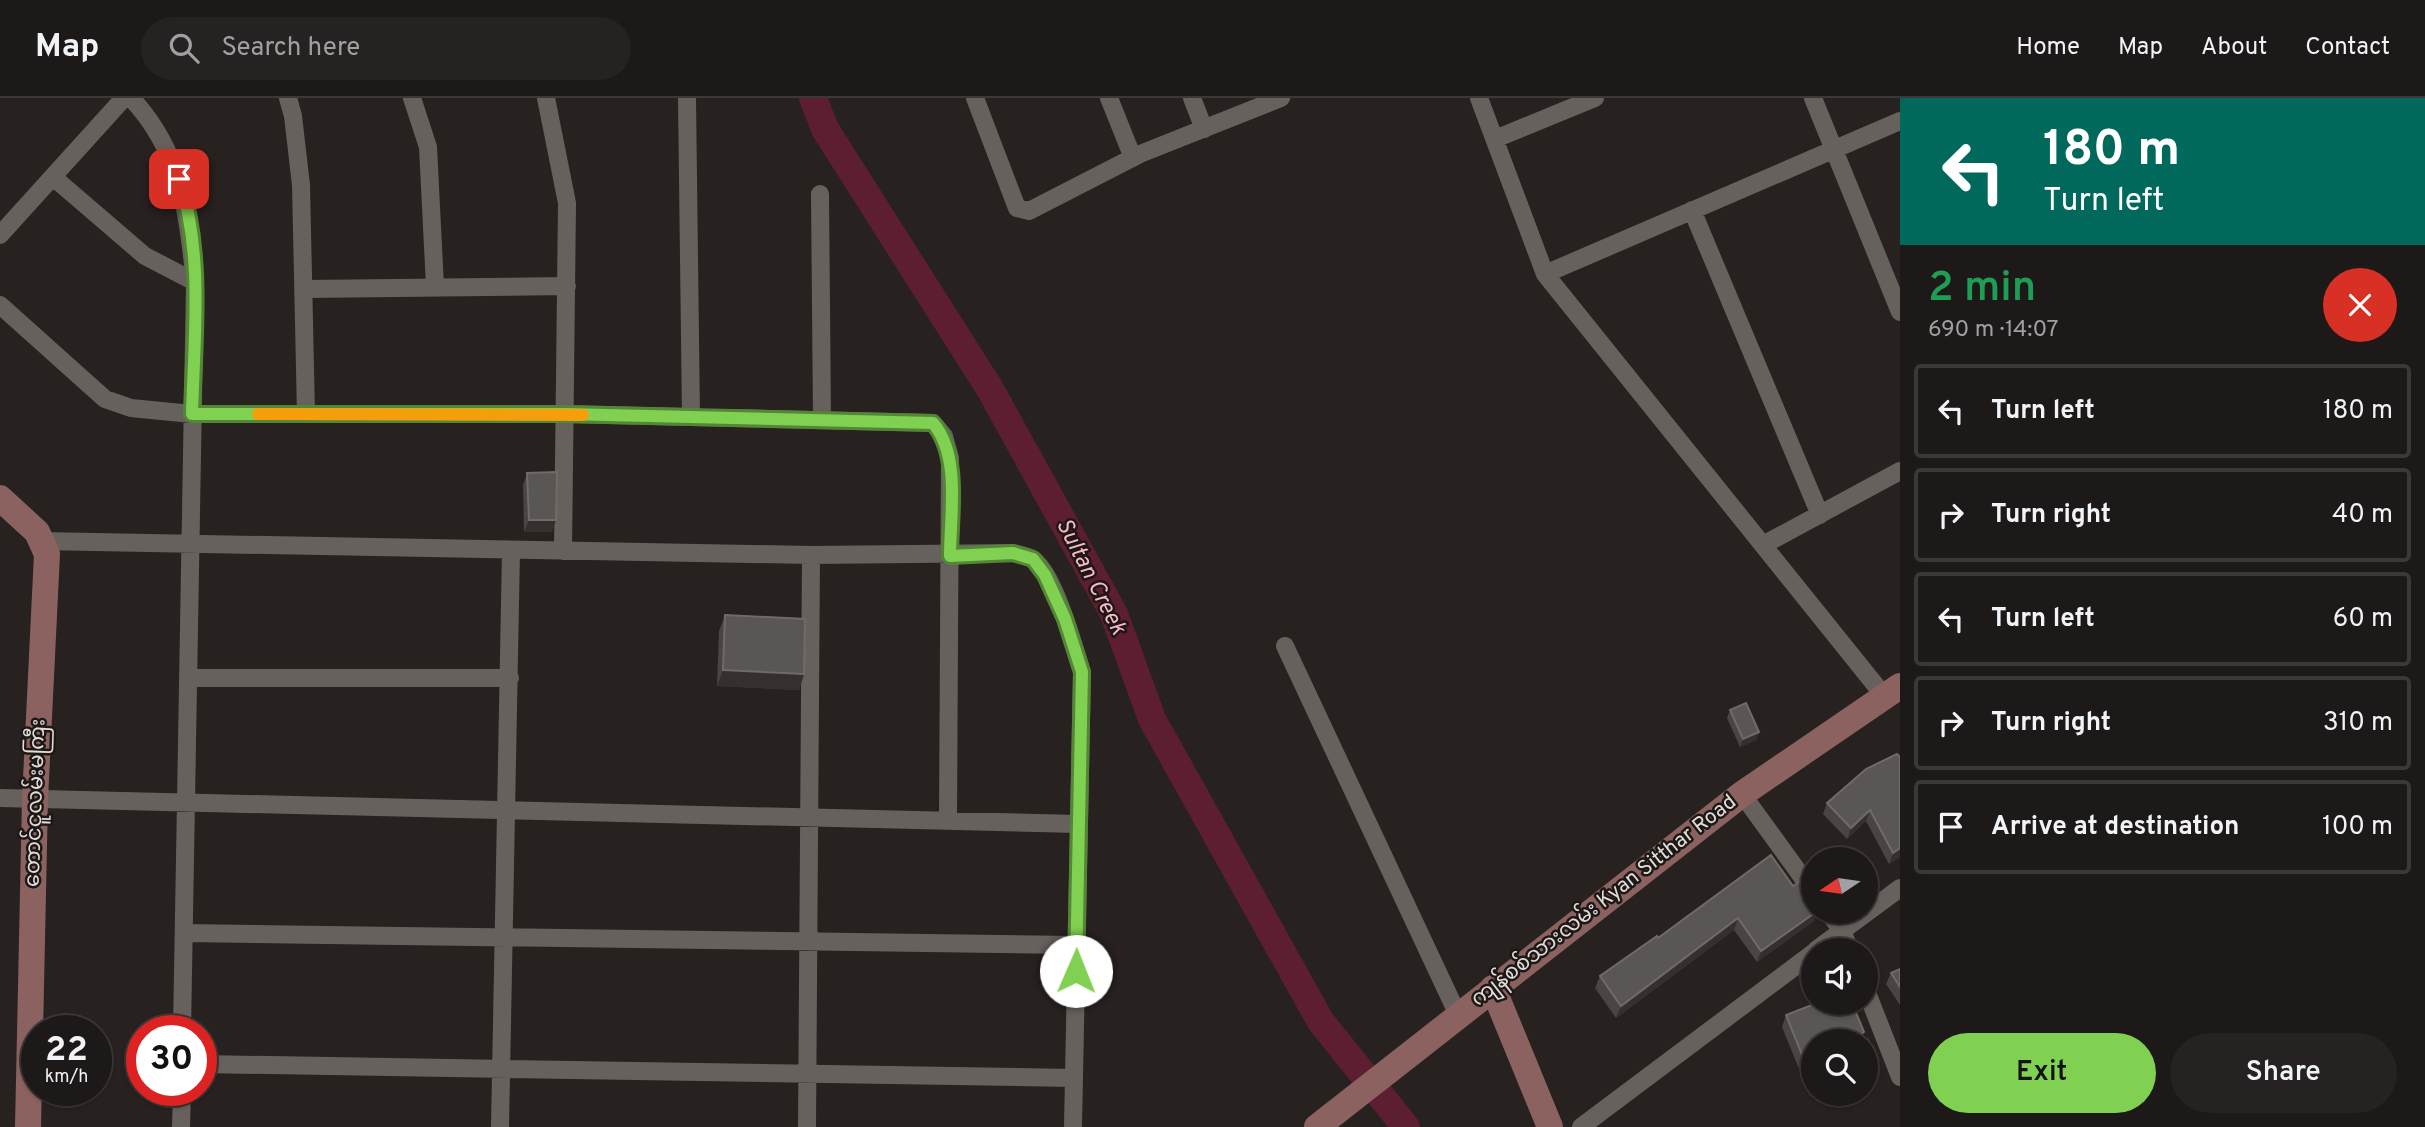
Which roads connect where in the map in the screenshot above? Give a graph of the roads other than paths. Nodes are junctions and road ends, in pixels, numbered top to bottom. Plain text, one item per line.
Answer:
1 (124, 98) edge
2 (131, 98) edge
3 (288, 98) edge
4 (412, 98) edge
5 (546, 98) edge
6 (687, 98) edge
7 (975, 98) edge
8 (1110, 98) edge
9 (1192, 98) edge
10 (1281, 98) edge
11 (1479, 98) edge
12 (1595, 98) edge
13 (1813, 98) edge
14 (1900, 121) edge
15 (1204, 129) junction
16 (1495, 139) junction
17 (1835, 148) junction
18 (1133, 158) junction
19 (52, 177) junction
20 (820, 194) dead end
21 (1692, 210) junction
22 (0, 235) edge
23 (1545, 274) junction
24 (195, 282) junction
25 (435, 286) junction
26 (567, 286) junction
27 (305, 289) junction
28 (0, 305) edge
29 (1900, 312) edge
30 (192, 414) junction
31 (306, 414) junction
32 (565, 414) junction
33 (691, 417) junction
34 (822, 419) junction
35 (1900, 471) edge
36 (0, 498) edge
37 (1819, 515) junction
38 (41, 541) junction
39 (190, 542) junction
40 (1763, 545) junction
41 (511, 551) junction
42 (563, 551) junction
43 (811, 555) junction
44 (950, 556) junction
45 (1285, 646) dead end
46 (188, 678) junction
47 (510, 678) junction
48 (1892, 691) edge
49 (1742, 794) junction
50 (0, 798) edge
51 (35, 799) junction
52 (186, 803) junction
53 (507, 810) junction
54 (809, 818) junction
55 (948, 821) junction
56 (1079, 824) junction
57 (1801, 875) edge
58 (1900, 888) edge
59 (1837, 924) edge
60 (1842, 931) junction
61 (184, 933) junction
62 (504, 937) junction
63 (1833, 938) edge
64 (1845, 938) edge
65 (808, 941) junction
66 (1076, 945) junction
67 (1801, 962) edge
68 (1493, 988) junction
69 (182, 1015) edge
70 (1458, 1015) junction
71 (1876, 1015) edge
72 (217, 1064) edge
73 (502, 1069) junction
74 (807, 1074) junction
75 (1900, 1077) edge
76 (1074, 1078) junction
77 (182, 1106) edge
78 (28, 1127) edge
79 (181, 1127) edge
80 (500, 1127) edge
81 (807, 1127) edge
82 (1073, 1127) edge
83 (1317, 1127) edge
84 (1550, 1127) edge
85 (1581, 1127) edge

1 - 19 street
2 - 24 street
3 - 27 street
4 - 25 street
5 - 26 street
6 - 33 street
7 - 18 street
8 - 18 street
9 - 15 street
10 - 15 street
11 - 16 street
12 - 16 street
13 - 17 street
14 - 17 street
15 - 18 street
16 - 23 street
17 - 21 street
17 - 29 street
19 - 22 street
19 - 24 street
20 - 34 street
21 - 23 street
21 - 37 street
23 - 40 street
24 - 30 street
25 - 26 street
25 - 27 street
26 - 32 street
27 - 31 street
28 - 30 street
30 - 31 street
30 - 39 street
31 - 32 street
32 - 33 street
32 - 42 street
33 - 34 street
34 - 44 street
35 - 37 street
36 - 38 street
37 - 40 street
38 - 39 street
38 - 51 street, တောင်ငူလမ်းမကြီး
39 - 41 street
39 - 46 street
40 - 48 street
41 - 42 street
41 - 47 street
42 - 43 street
43 - 44 street
43 - 54 street
44 - 55 street
44 - 56 street
45 - 70 street
46 - 47 street
46 - 52 street
47 - 53 street
48 - 49 street, ကျန်စစ်သားလမ်း Kyan Sitthar Road
49 - 57 street
49 - 68 street, ကျန်စစ်သားလမ်း Kyan Sitthar Road
50 - 51 street
51 - 52 street
51 - 78 street, တောင်ငူလမ်းမကြီး
52 - 53 street
52 - 61 street
53 - 54 street
53 - 62 street
54 - 55 street
54 - 65 street
55 - 56 street
56 - 66 street
58 - 60 street
59 - 60 street
60 - 63 street
60 - 64 street
61 - 62 street
61 - 69 street
62 - 65 street
62 - 73 street
65 - 66 street
65 - 74 street
66 - 76 street
67 - 85 street
68 - 70 street, ကျန်စစ်သားလမ်း Kyan Sitthar Road
68 - 84 street
70 - 83 street, ကျန်စစ်သားလမ်း Kyan Sitthar Road
71 - 75 street
72 - 73 street
73 - 74 street
73 - 80 street
74 - 76 street
74 - 81 street
76 - 82 street
77 - 79 street

